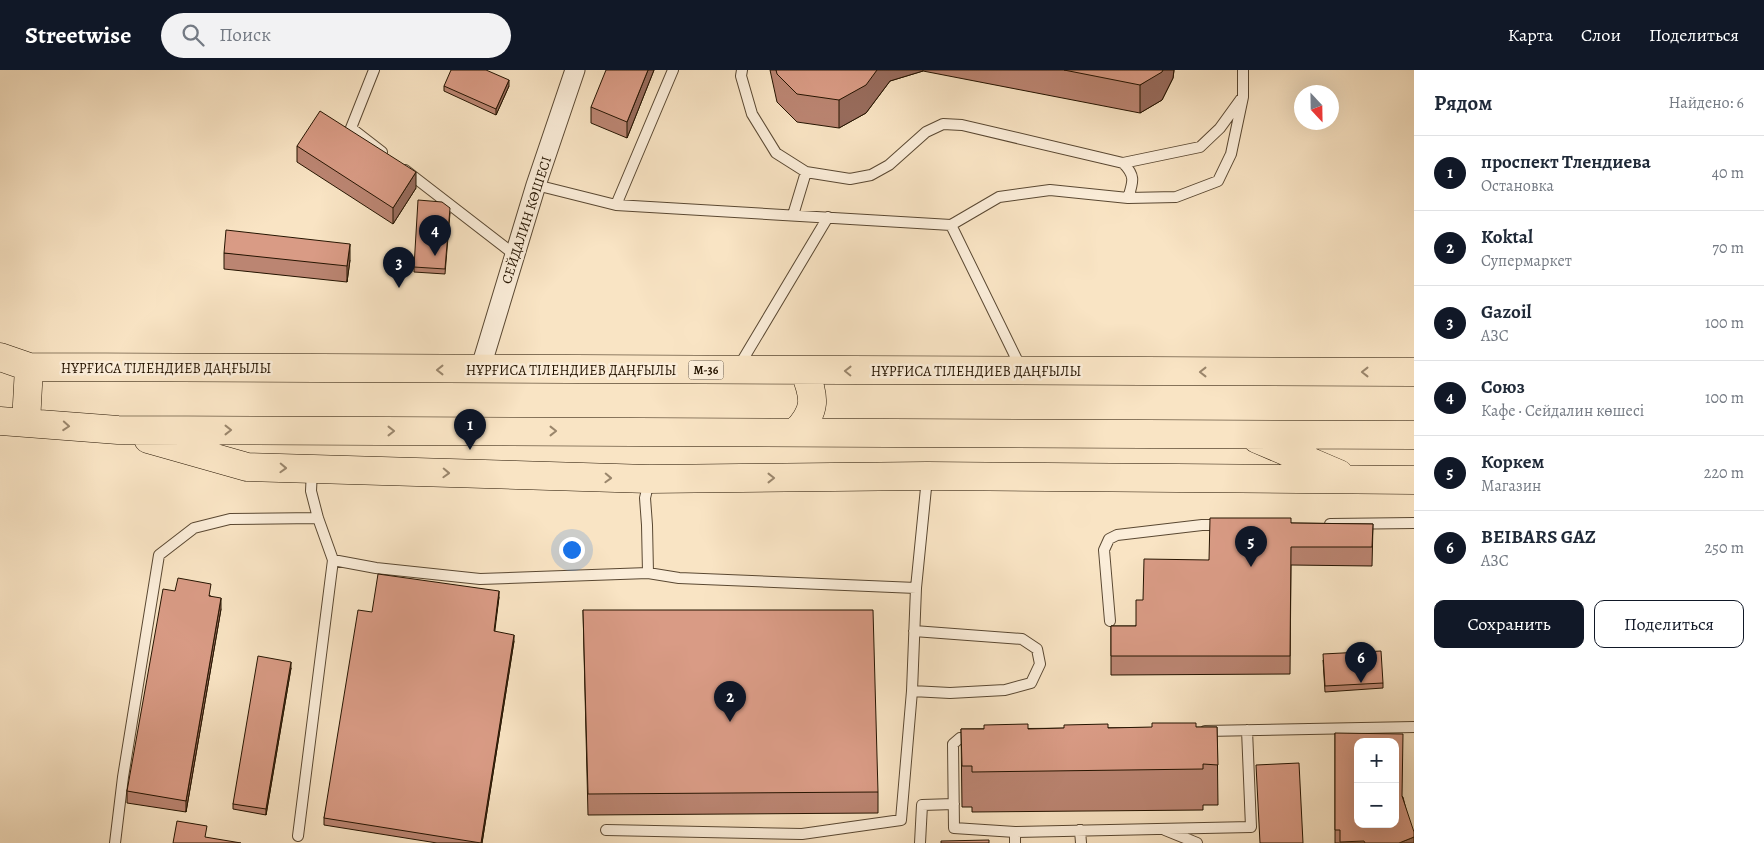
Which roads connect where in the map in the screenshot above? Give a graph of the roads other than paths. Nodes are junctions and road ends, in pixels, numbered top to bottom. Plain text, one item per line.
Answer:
1 (374, 70) edge
2 (575, 70) edge
3 (674, 70) edge
4 (742, 70) edge
5 (1243, 70) edge
6 (1244, 97) junction
7 (1124, 163) junction
8 (806, 172) junction
9 (536, 185) junction
10 (1128, 198) junction
11 (616, 205) junction
12 (793, 215) junction
13 (828, 216) junction
14 (952, 225) junction
15 (515, 255) junction
16 (0, 356) edge
17 (29, 367) junction
18 (480, 370) junction
19 (736, 370) junction
20 (804, 370) junction
21 (1023, 371) junction
22 (1414, 372) edge
23 (13, 422) edge
24 (118, 430) junction
25 (796, 432) junction
26 (1246, 434) junction
27 (1414, 435) edge
28 (312, 469) junction
29 (927, 476) junction
30 (649, 479) junction
31 (1351, 479) junction
32 (1414, 480) edge
33 (318, 518) junction
34 (1414, 522) edge
35 (1317, 524) edge
36 (1230, 525) edge
37 (333, 560) junction
38 (648, 573) junction
39 (916, 588) junction
40 (1110, 622) dead end
41 (914, 631) junction
42 (912, 691) junction
43 (1414, 727) edge
44 (1247, 730) junction
45 (1197, 732) edge
46 (980, 738) edge
47 (954, 804) junction
48 (1161, 829) junction
49 (606, 830) dead end
50 (1080, 830) junction
51 (1015, 832) junction
52 (298, 836) dead end
53 (115, 843) edge
54 (920, 843) edge
55 (1015, 843) edge
56 (1081, 843) edge
57 (1197, 843) edge

1 - 15 lane
2 - 9 street, СЕЙДАЛИН КӨШЕСІ
3 - 11 lane
4 - 8 lane
5 - 6 lane
6 - 7 lane
6 - 10 lane
7 - 8 lane
7 - 10 lane
8 - 12 lane
9 - 11 lane
9 - 15 street, СЕЙДАЛИН КӨШЕСІ
10 - 14 lane
11 - 12 lane
12 - 13 lane
13 - 14 lane
13 - 19 lane
14 - 21 lane
15 - 18 street, СЕЙДАЛИН КӨШЕСІ
16 - 17 main road, НҰРҒИСА ТІЛЕНДИЕВ ДАҢҒЫЛЫ / M-36
18 -> 17 main road, НҰРҒИСА ТІЛЕНДИЕВ ДАҢҒЫЛЫ / M-36
17 - 23 main road
18 - 19 main road, НҰРҒИСА ТІЛЕНДИЕВ ДАҢҒЫЛЫ / M-36
19 - 20 main road, НҰРҒИСА ТІЛЕНДИЕВ ДАҢҒЫЛЫ / M-36
21 -> 20 main road, НҰРҒИСА ТІЛЕНДИЕВ ДАҢҒЫЛЫ / M-36
20 - 25 main road
22 -> 21 main road, НҰРҒИСА ТІЛЕНДИЕВ ДАҢҒЫЛЫ / M-36
23 -> 24 main road
24 -> 25 main road
24 -> 28 main road
25 - 26 main road
26 - 27 main road
26 - 31 main road
28 -> 30 main road
28 - 33 lane
30 -> 29 main road
29 - 31 main road
29 - 39 lane
30 - 38 lane
31 - 32 main road
33 - 37 lane
33 - 53 lane
34 - 35 lane
36 - 40 lane
37 - 38 lane
37 - 52 lane
38 - 39 lane
39 - 41 lane
41 - 42 lane
41 - 42 lane
42 - 49 lane
43 - 44 lane
44 - 45 lane
44 - 48 lane
46 - 47 lane
47 - 51 lane
47 - 54 lane
48 - 50 lane
48 - 57 lane
50 - 51 lane
50 - 56 lane
51 - 55 lane

